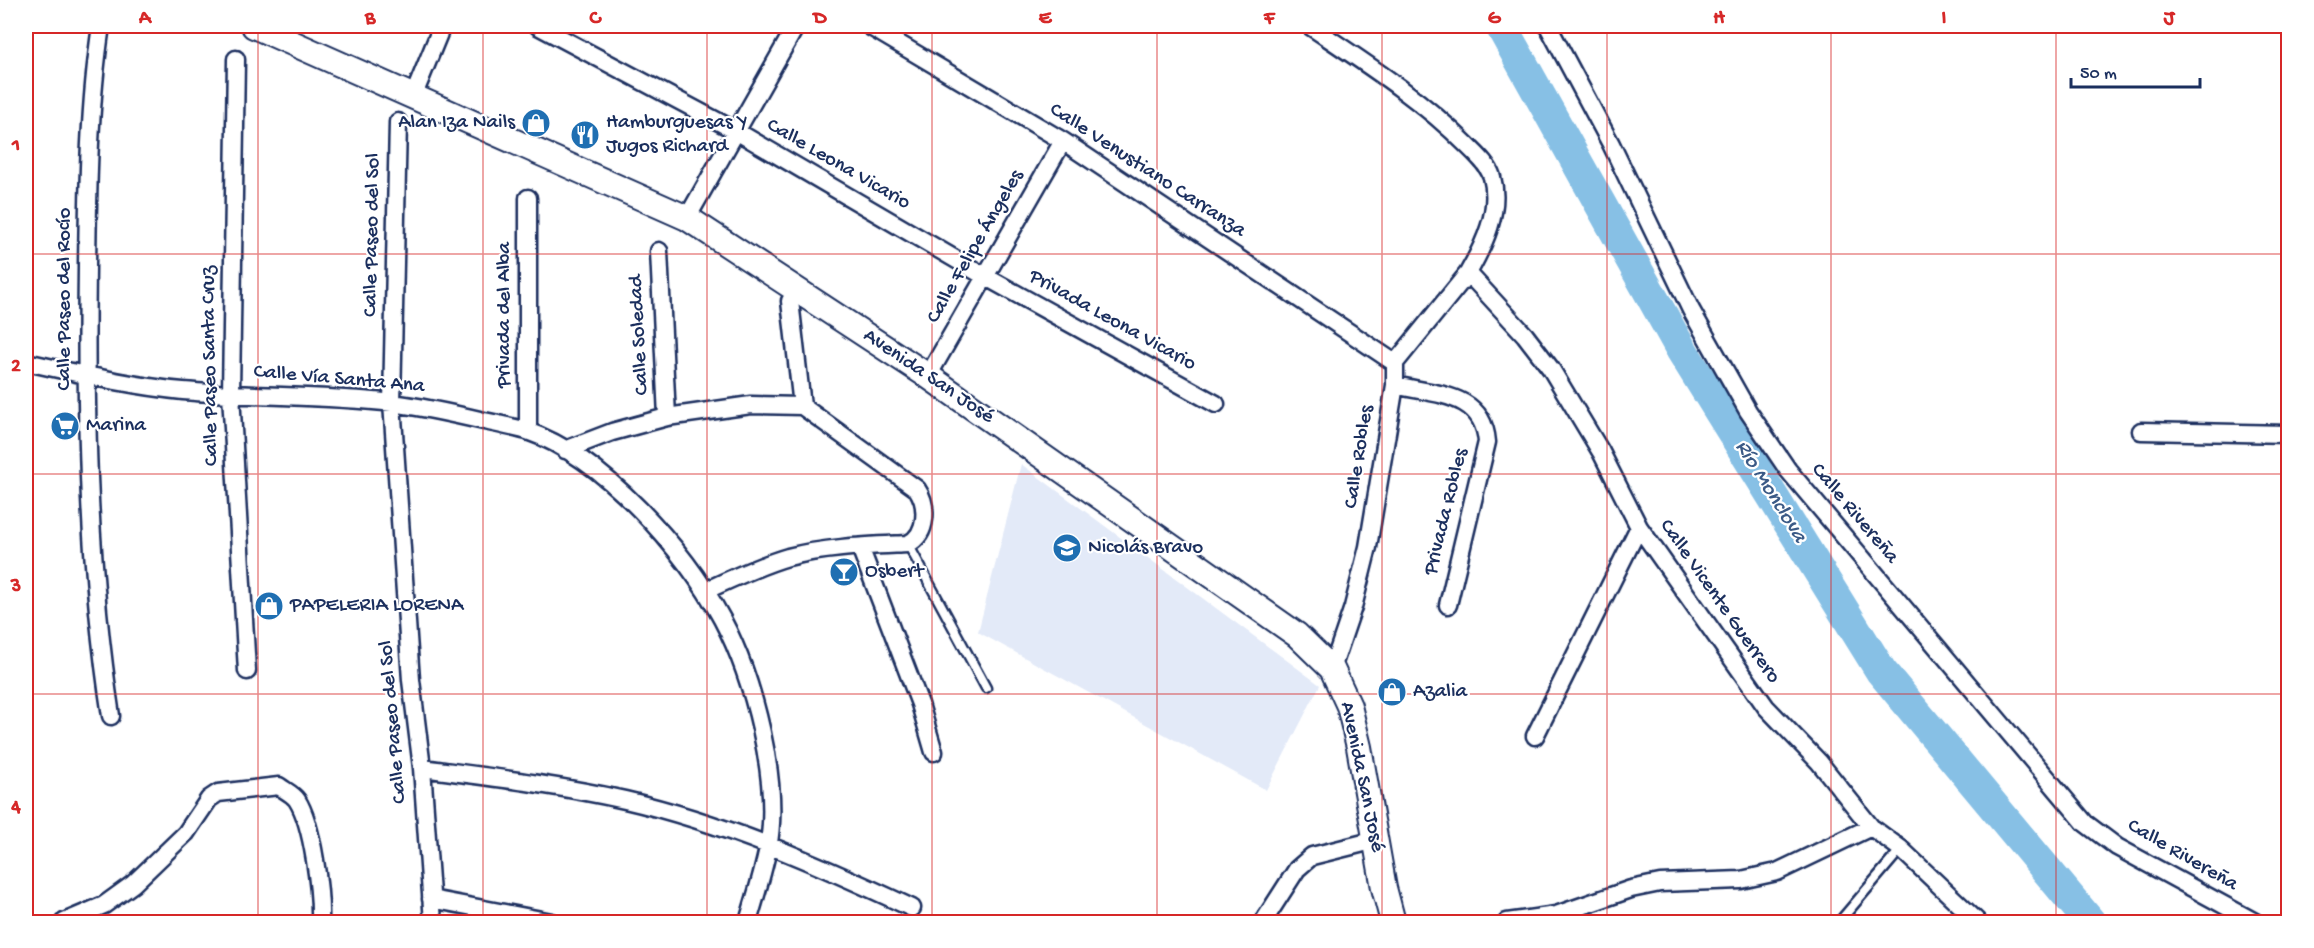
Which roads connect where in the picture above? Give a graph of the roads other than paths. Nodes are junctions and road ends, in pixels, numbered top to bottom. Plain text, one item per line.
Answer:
1 (101, 26) edge
2 (442, 26) edge
3 (538, 26) edge
4 (796, 26) edge
5 (869, 26) edge
6 (1310, 26) edge
7 (1548, 26) edge
8 (262, 27) edge
9 (236, 59) dead end
10 (413, 97) junction
11 (398, 122) dead end
12 (736, 131) junction
13 (1063, 141) junction
14 (528, 198) dead end
15 (687, 218) junction
16 (659, 251) dead end
17 (1468, 273) junction
18 (986, 277) junction
19 (790, 301) dead end
20 (26, 362) edge
21 (1395, 363) junction
22 (85, 374) junction
23 (928, 376) junction
24 (1395, 385) junction
25 (231, 393) junction
26 (392, 403) junction
27 (1216, 404) dead end
28 (802, 406) junction
29 (667, 417) junction
30 (528, 431) junction
31 (2141, 431) dead end
32 (2289, 434) edge
33 (565, 450) junction
34 (1639, 527) junction
35 (908, 544) junction
36 (860, 546) junction
37 (707, 590) junction
38 (1448, 605) dead end
39 (1332, 669) junction
40 (247, 671) dead end
41 (986, 688) dead end
42 (111, 716) dead end
43 (1535, 736) dead end
44 (934, 752) dead end
45 (422, 768) junction
46 (1871, 827) junction
47 (1376, 840) junction
48 (769, 846) junction
49 (1901, 849) junction
50 (431, 899) junction
51 (912, 908) dead end
52 (64, 922) edge
53 (320, 922) edge
54 (433, 922) edge
55 (552, 922) edge
56 (748, 922) edge
57 (1263, 922) edge
58 (1393, 922) edge
59 (1507, 922) edge
60 (1839, 922) edge
61 (1978, 922) edge
62 (2254, 922) edge

1 - 22 street, Calle Paseo del Rocío
2 - 10 street
3 - 12 street, Calle Leona Vicario
4 - 12 street
5 - 13 street, Calle Venustiano Carranza
6 - 17 street
7 - 62 street, Calle Rivereña
8 - 10 street, Avenida San José
9 - 25 street, Calle Paseo Santa Cruz
10 - 15 street, Avenida San José
11 - 26 street, Calle Paseo del Sol
12 - 15 street
12 - 18 street, Calle Leona Vicario
13 - 18 street, Calle Felipe Ángeles
13 - 21 street, Calle Venustiano Carranza
14 - 30 street, Privada del Alba
15 - 23 street, Avenida San José
16 - 29 street, Calle Soledad
17 - 21 street
17 - 34 street, Calle Vicente Guerrero
18 - 23 street, Calle Felipe Ángeles
18 - 27 street, Privada Leona Vicario
19 - 28 street
20 - 22 street, Calle Vía Santa Ana
21 - 24 street, Calle Robles
22 - 25 street, Calle Vía Santa Ana
22 - 42 street, Calle Paseo del Rocío
23 - 39 street, Avenida San José
24 - 38 street, Privada Robles
24 - 39 street, Calle Robles
25 - 26 street, Calle Vía Santa Ana
25 - 40 street, Calle Paseo Santa Cruz
26 - 30 street, Calle Vía Santa Ana
26 - 45 street, Calle Paseo del Sol
28 - 29 street
28 - 35 street
29 - 33 street
30 - 33 street, Calle Vía Santa Ana
31 - 32 street
33 - 37 street, Calle Vía Santa Ana
34 - 43 street
34 - 46 street, Calle Vicente Guerrero
35 - 36 street
35 - 41 lane
36 - 37 street
36 - 44 street
37 - 48 street, Calle Vía Santa Ana
39 - 47 street, Avenida San José
45 - 48 street
45 - 50 street, Calle Paseo del Sol
46 - 49 street, Calle Vicente Guerrero
46 - 59 street
47 - 57 street
47 - 58 street, Avenida San José
48 - 51 street
48 - 56 street, Calle Vía Santa Ana
49 - 60 lane
49 - 61 street, Calle Vicente Guerrero
50 - 54 street, Calle Paseo del Sol
50 - 55 street
52 - 53 street

